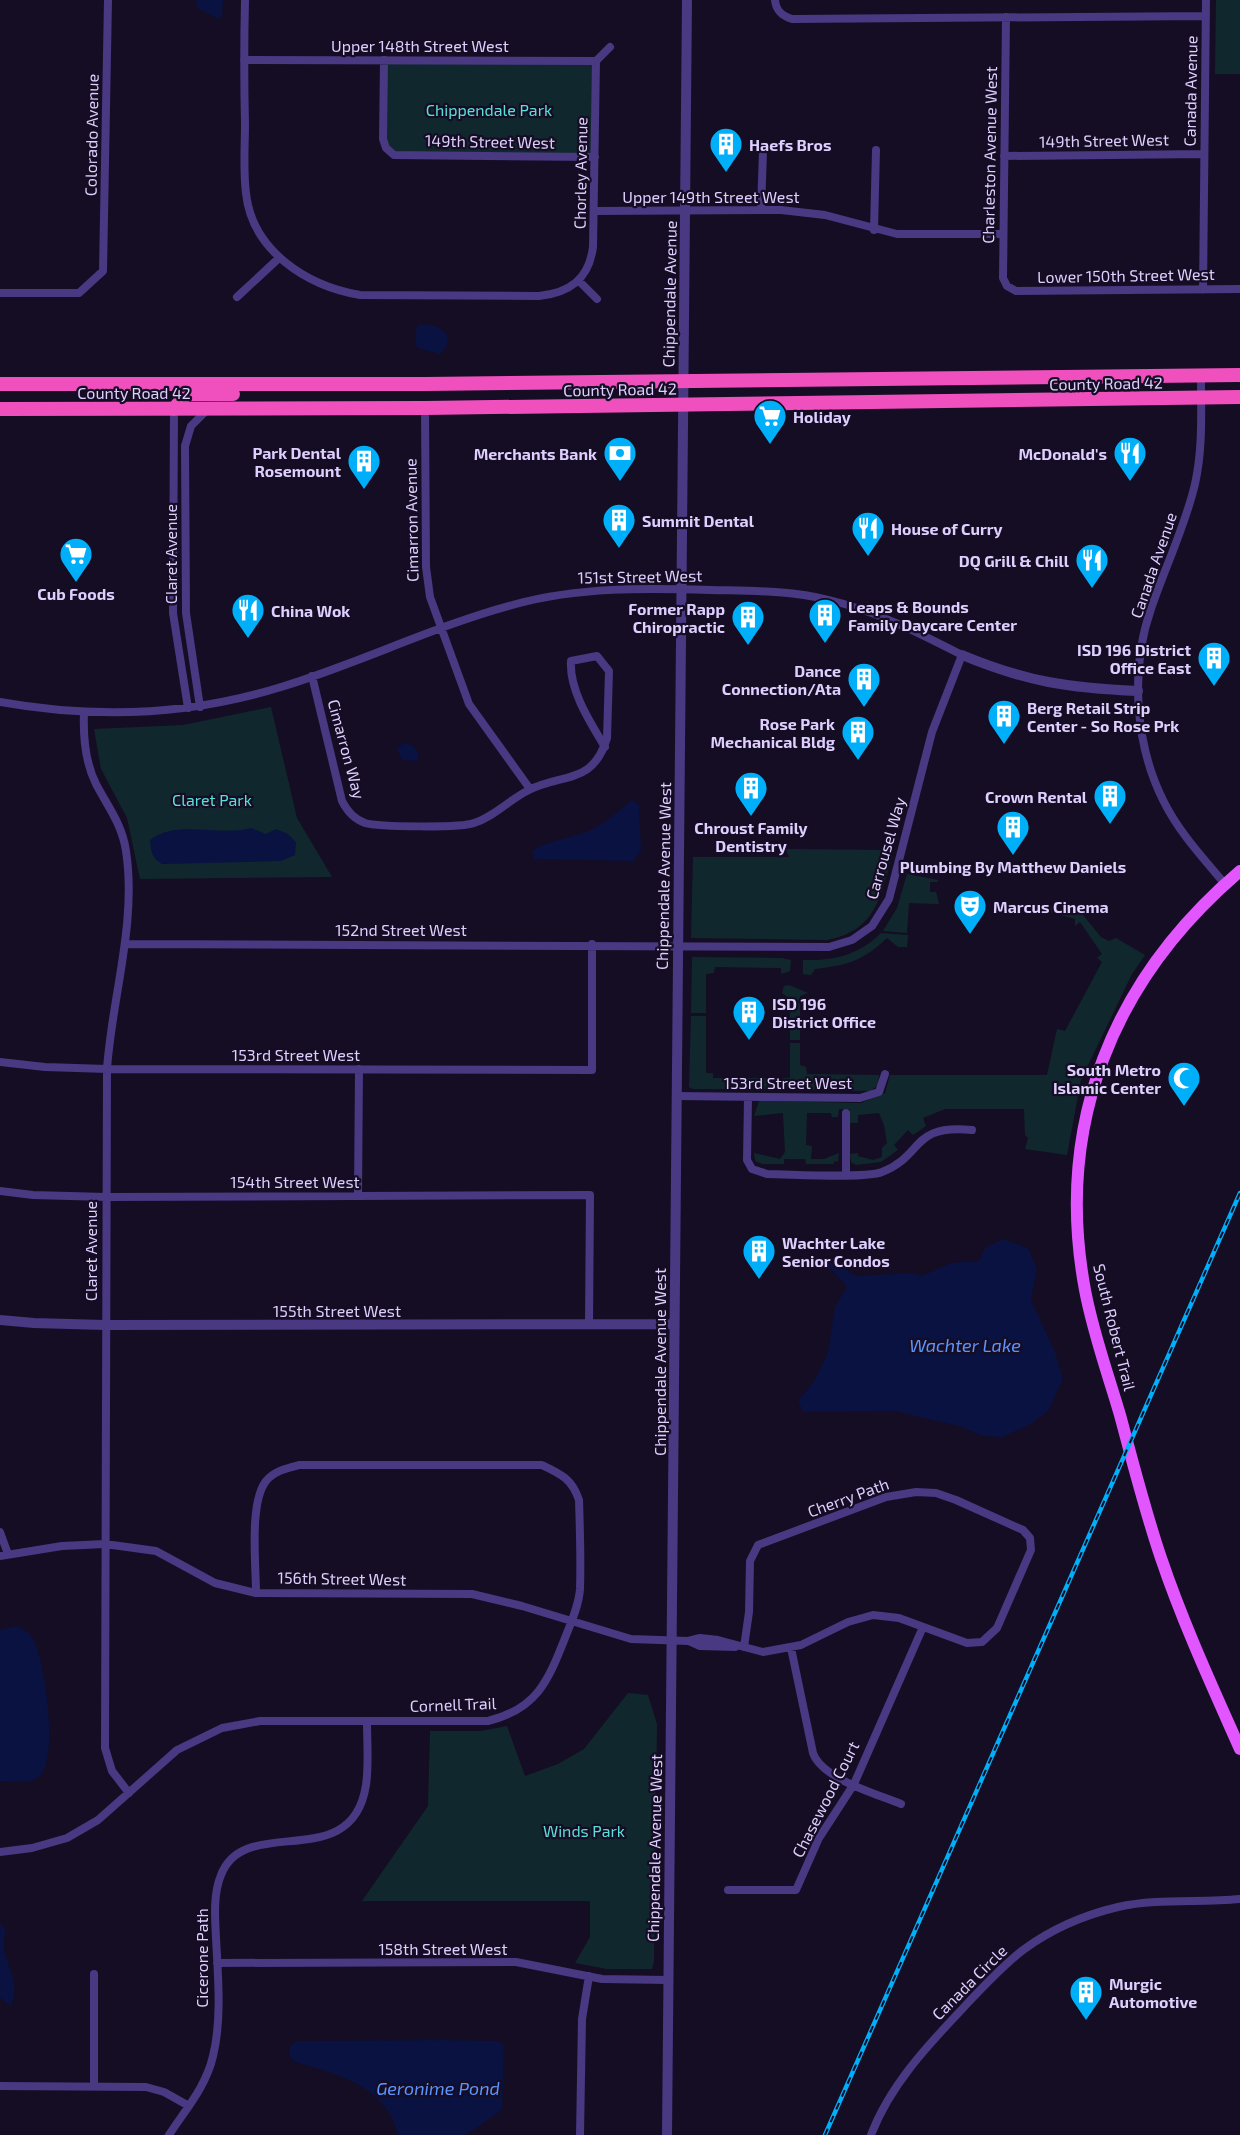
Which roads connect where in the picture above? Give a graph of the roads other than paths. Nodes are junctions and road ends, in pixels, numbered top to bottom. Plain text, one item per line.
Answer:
1 (108, 0) edge
2 (245, 0) edge
3 (687, 0) edge
4 (775, 0) edge
5 (1206, 0) edge
6 (1206, 16) junction
7 (1006, 17) junction
8 (610, 47) dead end
9 (244, 60) junction
10 (384, 60) junction
11 (596, 61) junction
12 (876, 150) dead end
13 (763, 151) dead end
14 (1204, 154) junction
15 (1004, 156) junction
16 (595, 157) junction
17 (761, 210) junction
18 (595, 211) junction
19 (685, 211) junction
20 (874, 230) junction
21 (1003, 234) junction
22 (279, 258) junction
23 (579, 281) junction
24 (1012, 289) joint
25 (1240, 289) edge
26 (1203, 290) junction
27 (0, 294) edge
28 (237, 297) dead end
29 (597, 299) dead end
30 (1240, 375) edge
31 (1201, 376) junction
32 (1120, 377) junction
33 (683, 382) junction
34 (0, 384) edge
35 (328, 384) junction
36 (1240, 397) edge
37 (1201, 398) junction
38 (935, 401) junction
39 (683, 405) junction
40 (425, 408) junction
41 (0, 409) edge
42 (174, 409) junction
43 (208, 409) junction
44 (681, 589) junction
45 (441, 629) junction
46 (962, 655) junction
47 (312, 676) junction
48 (1138, 691) junction
49 (0, 702) edge
50 (200, 707) junction
51 (188, 708) junction
52 (84, 713) junction
53 (605, 747) junction
54 (530, 789) junction
55 (1240, 871) edge
56 (1225, 884) junction
57 (125, 944) junction
58 (592, 944) junction
59 (678, 946) junction
60 (0, 1062) edge
61 (107, 1069) junction
62 (359, 1069) junction
63 (885, 1074) dead end
64 (676, 1096) junction
65 (748, 1097) junction
66 (846, 1113) dead end
67 (972, 1130) dead end
68 (846, 1174) junction
69 (0, 1191) edge
70 (358, 1196) junction
71 (106, 1197) junction
72 (0, 1320) edge
73 (589, 1324) junction
74 (674, 1324) junction
75 (105, 1325) junction
76 (0, 1532) edge
77 (105, 1544) junction
78 (4, 1555) edge
79 (256, 1593) junction
80 (571, 1623) junction
81 (923, 1627) junction
82 (672, 1640) junction
83 (977, 1643) joint
84 (744, 1647) junction
85 (791, 1648) junction
86 (367, 1721) junction
87 (1240, 1749) edge
88 (854, 1784) junction
89 (129, 1793) junction
90 (901, 1804) dead end
91 (0, 1852) edge
92 (728, 1890) dead end
93 (1240, 1899) edge
94 (217, 1963) junction
95 (94, 1974) dead end
96 (589, 1976) junction
97 (668, 1980) junction
98 (0, 2086) edge
99 (94, 2086) junction
100 (189, 2106) junction
101 (169, 2135) edge
102 (580, 2135) edge
103 (667, 2135) edge
104 (871, 2135) edge

1 - 27 street, Colorado Avenue
2 - 9 street
3 - 19 street, Chippendale Avenue
4 - 7 street
5 - 6 street, Canada Avenue
6 - 7 street
6 - 14 street, Canada Avenue
7 - 15 street, Charleston Avenue West
8 - 11 street
9 - 10 street, Upper 148th Street West
9 - 22 street
10 - 11 street, Upper 148th Street West
10 - 16 street, 149th Street West
11 - 16 street, Chorley Avenue
12 - 20 street
13 - 17 street
14 - 15 street, 149th Street West
14 - 26 street, Canada Avenue
15 - 21 street, Charleston Avenue West
16 - 18 street, Chorley Avenue
17 - 19 street, Upper 149th Street West
17 - 20 street, Upper 149th Street West
18 - 19 street, Upper 149th Street West
18 - 23 street, Chorley Avenue
19 - 33 street, Chippendale Avenue
20 - 21 street, Upper 149th Street West
21 - 24 street, Charleston Avenue West
22 - 23 street
22 - 28 street
23 - 29 street
24 - 26 street, Lower 150th Street West
25 - 26 street, Lower 150th Street West
30 - 31 highway, County Road 42
31 - 32 highway, County Road 42
31 - 37 street, Canada Avenue
32 - 33 highway, County Road 42
32 - 38 highway
33 - 35 highway, County Road 42
33 - 39 street, Chippendale Avenue
34 - 35 highway, County Road 42
35 - 42 highway
36 - 37 highway, County Road 42
37 - 38 highway, County Road 42
37 - 48 street, Canada Avenue
38 - 39 highway, County Road 42
39 - 40 highway, County Road 42
39 - 44 street, Chippendale Avenue
40 - 43 highway, County Road 42
40 - 45 street, Cimarron Avenue
41 - 42 highway, County Road 42
42 - 43 highway, County Road 42
42 - 51 street, Claret Avenue
43 - 50 street, Claret Avenue
44 - 45 street, 151st Street West
44 - 46 street, 151st Street West
44 - 59 street, Chippendale Avenue West
45 - 47 street, 151st Street West
45 - 54 street
46 - 48 street, 151st Street West
46 - 59 street, Carrousel Way
47 - 50 street, 151st Street West
47 - 54 street, Cimarron Way
48 - 56 street, Canada Avenue
49 - 52 street, 151st Street West
50 - 51 street, 151st Street West
51 - 52 street, 151st Street West
52 - 57 street, Claret Avenue
53 - 53 street
53 - 54 street, Cimarron Way
55 - 56 main road, South Robert Trail
56 - 87 main road, South Robert Trail
57 - 58 street, 152nd Street West
57 - 61 street, Claret Avenue
58 - 59 street, 152nd Street West
58 - 62 street, 153rd Street West
59 - 64 street, Chippendale Avenue West
60 - 61 street, 153rd Street West
61 - 62 street, 153rd Street West
61 - 71 street, Claret Avenue
62 - 70 street
63 - 65 street, 153rd Street West
64 - 65 street, 153rd Street West
64 - 74 street, Chippendale Avenue West
65 - 68 street
66 - 68 street
67 - 68 street
69 - 71 street, 154th Street West
70 - 71 street, 154th Street West
70 - 73 street, 154th Street West
71 - 75 street, Claret Avenue
72 - 75 street, 155th Street West
73 - 74 street, 155th Street West
73 - 75 street, 155th Street West
74 - 82 street, Chippendale Avenue West
75 - 77 street, Claret Avenue
76 - 78 street
77 - 78 street, 156th Street West
77 - 79 street, 156th Street West
77 - 89 street, Claret Avenue
79 - 80 street, 156th Street West
79 - 80 street, Cornell Trail
80 - 82 street, 156th Street West
80 - 86 street, Cornell Trail
81 - 83 street, 156th Street West
81 - 85 street, 156th Street West
81 - 88 street, Chasewood Court
82 - 84 street, 156th Street West
82 - 97 street, Chippendale Avenue West
83 - 84 street, Cherry Path
84 - 85 street, 156th Street West
85 - 88 street
86 - 89 street, Cornell Trail
86 - 94 street, Cicerone Path
88 - 90 street
88 - 92 street, Chasewood Court
89 - 91 street, Cornell Trail
93 - 104 street, Canada Circle
94 - 96 street, 158th Street West
94 - 100 street, Cicerone Path
95 - 99 street
96 - 97 street, 158th Street West
96 - 102 street
97 - 103 street, Chippendale Avenue West
98 - 99 street
99 - 100 street
100 - 101 street, Cicerone Path

